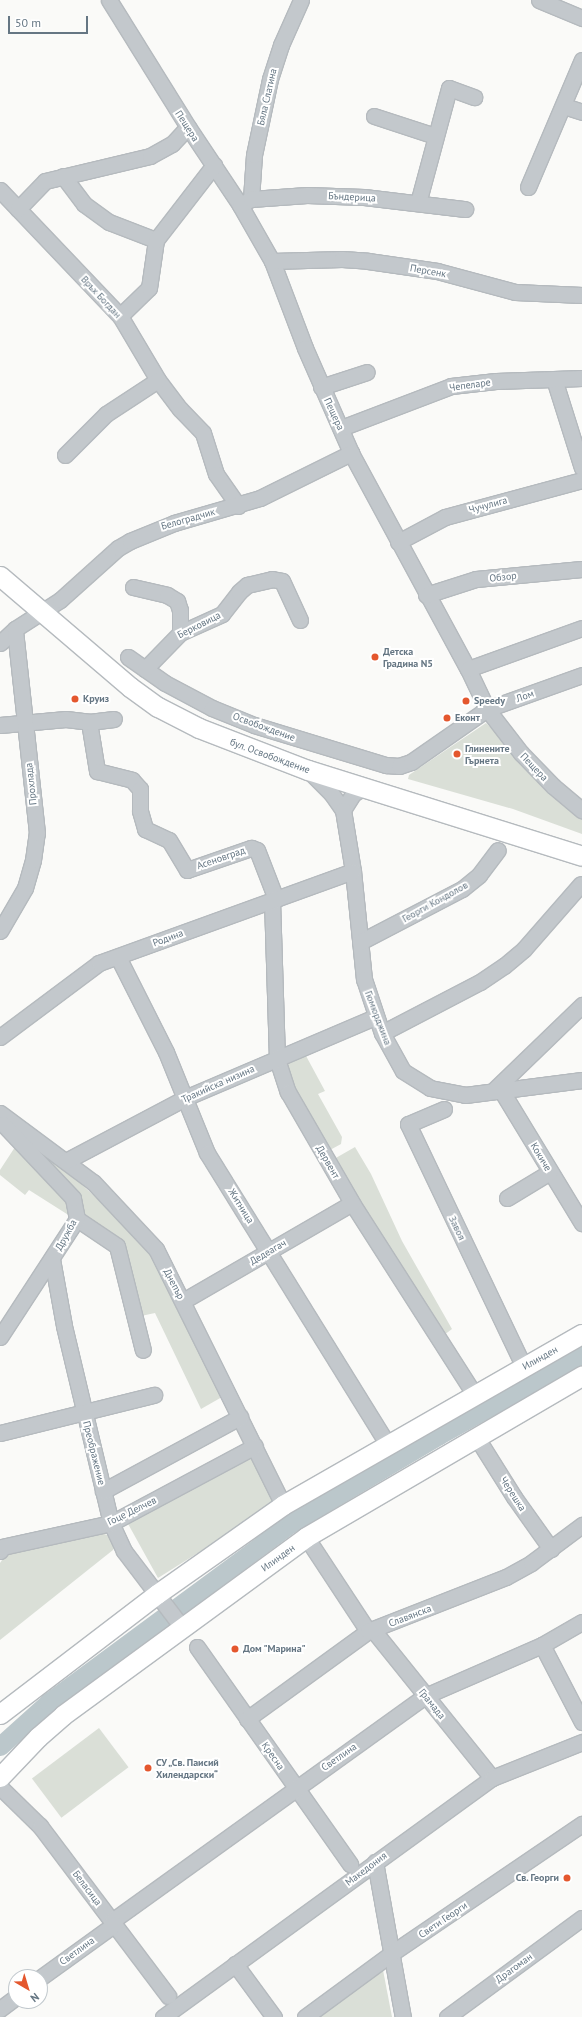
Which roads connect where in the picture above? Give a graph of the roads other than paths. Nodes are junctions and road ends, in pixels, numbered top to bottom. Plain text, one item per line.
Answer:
1 (109, 0) edge
2 (301, 0) edge
3 (539, 0) edge
4 (582, 18) edge
5 (582, 60) edge
6 (474, 97) dead end
7 (564, 106) junction
8 (582, 112) edge
9 (374, 116) dead end
10 (188, 127) junction
11 (435, 136) junction
12 (214, 165) junction
13 (63, 176) junction
14 (528, 187) dead end
15 (0, 190) edge
16 (245, 202) junction
17 (418, 203) junction
18 (18, 209) junction
19 (465, 209) dead end
20 (156, 240) junction
21 (272, 261) junction
22 (582, 295) edge
23 (120, 316) junction
24 (367, 372) dead end
25 (582, 378) edge
26 (554, 379) junction
27 (158, 380) junction
28 (321, 387) junction
29 (341, 428) junction
30 (351, 453) junction
31 (65, 454) dead end
32 (582, 468) edge
33 (582, 480) edge
34 (238, 506) junction
35 (398, 542) junction
36 (582, 569) edge
37 (0, 576) edge
38 (133, 587) dead end
39 (426, 595) junction
40 (41, 612) junction
41 (300, 620) dead end
42 (582, 628) edge
43 (15, 629) junction
44 (180, 633) junction
45 (0, 643) edge
46 (128, 657) dead end
47 (145, 669) junction
48 (468, 669) junction
49 (582, 675) edge
50 (487, 710) junction
51 (114, 719) dead end
52 (89, 722) junction
53 (25, 723) junction
54 (0, 725) edge
55 (411, 762) joint
56 (308, 770) junction
57 (364, 787) junction
58 (343, 810) junction
59 (582, 810) edge
60 (498, 850) dead end
61 (582, 856) edge
62 (353, 870) junction
63 (581, 884) edge
64 (274, 899) junction
65 (4, 919) edge
66 (0, 931) edge
67 (360, 942) junction
68 (118, 957) junction
69 (582, 1005) edge
70 (375, 1016) junction
71 (382, 1033) junction
72 (0, 1037) edge
73 (277, 1059) junction
74 (582, 1080) edge
75 (497, 1090) junction
76 (185, 1098) junction
77 (444, 1109) dead end
78 (0, 1113) edge
79 (0, 1121) edge
80 (66, 1161) junction
81 (550, 1172) junction
82 (507, 1198) dead end
83 (352, 1203) junction
84 (77, 1219) junction
85 (582, 1223) edge
86 (269, 1251) junction
87 (52, 1259) junction
88 (183, 1301) junction
89 (582, 1334) edge
90 (0, 1337) edge
91 (143, 1350) dead end
92 (524, 1367) junction
93 (582, 1376) edge
94 (474, 1394) junction
95 (154, 1395) dead end
96 (83, 1412) junction
97 (240, 1417) junction
98 (0, 1433) edge
99 (477, 1438) junction
100 (387, 1443) junction
101 (255, 1446) junction
102 (103, 1491) junction
103 (283, 1505) junction
104 (111, 1523) junction
105 (582, 1526) edge
106 (306, 1537) junction
107 (1, 1547) edge
108 (551, 1549) junction
109 (160, 1598) junction
110 (582, 1622) edge
111 (179, 1623) junction
112 (370, 1631) junction
113 (542, 1645) junction
114 (197, 1647) dead end
115 (426, 1696) junction
116 (0, 1714) edge
117 (247, 1719) junction
118 (582, 1722) edge
119 (582, 1742) edge
120 (0, 1777) edge
121 (492, 1778) junction
122 (0, 1787) edge
123 (295, 1788) junction
124 (582, 1824) edge
125 (375, 1862) junction
126 (350, 1864) dead end
127 (582, 1918) edge
128 (113, 1922) junction
129 (392, 1953) junction
130 (235, 1964) junction
131 (48, 1972) edge
132 (176, 2006) edge
133 (163, 2017) edge
134 (274, 2017) edge
135 (305, 2017) edge
136 (403, 2017) edge
137 (447, 2017) edge

1 - 10 street, Пещера
2 - 16 street, Бяла Слатина
3 - 4 street
5 - 7 street
6 - 11 street
7 - 8 street
7 - 14 street
9 - 11 street
10 - 12 street, Пещера
10 - 13 street
11 - 17 street
12 - 16 street, Пещера
12 - 20 street
13 - 18 street
13 - 20 street
15 - 18 street, Връх Богдан
16 - 17 street, Бъндерица
16 - 21 street, Пещера
17 - 19 street, Бъндерица
18 - 23 street, Връх Богдан
20 - 23 street
21 - 22 street, Персенк
21 - 28 street, Пещера
23 - 27 street, Връх Богдан
24 - 28 street
25 - 26 street, Чепеларе
26 - 29 street, Чепеларе
26 - 32 street
27 - 31 street
27 - 34 street, Връх Богдан
28 - 29 street, Пещера
29 - 30 street, Пещера
30 - 34 street, Белоградчик
30 - 35 street, Пещера
33 - 35 street, Чучулига
34 - 40 street, Белоградчик
35 - 39 street, Пещера
36 - 39 street, Обзор
37 - 40 main road, бул. Освобождение
38 - 44 street
39 - 48 street, Пещера
40 - 43 street, Белоградчик
40 - 56 main road, бул. Освобождение
41 - 44 street, Берковица
42 - 48 street
43 - 45 street, Белоградчик
43 - 53 street, Прохлада
44 - 47 street, Берковица
46 - 47 street, Освобождение
47 - 55 street, Освобождение
48 - 50 street, Пещера
49 - 50 street, Лом
50 - 55 street, Лом
50 - 59 street, Пещера
51 - 52 street
52 - 53 street
52 - 64 street, Асеновград
53 - 54 street
53 - 65 street, Прохлада
56 - 57 main road, бул. Освобождение
56 - 58 street
57 - 58 street
57 - 61 main road, бул. Освобождение
58 - 62 street, Гюмюрджина
60 - 67 street, Георги Кондолов
62 - 64 street, Родина
62 - 67 street, Гюмюрджина
63 - 71 street
64 - 68 street, Родина
64 - 73 street, Дервент
65 - 66 street, Прохлада
67 - 70 street, Гюмюрджина
68 - 72 street, Родина
68 - 76 street, Житница
69 - 75 street
70 - 71 street, Гюмюрджина
70 - 73 street, Тракийска низина
71 - 75 street, Гюмюрджина
73 - 76 street, Тракийска низина
73 - 83 street, Дервент
74 - 75 street, Гюмюрджина
75 - 81 street, Кокиче
76 - 80 street, Тракийска низина
76 - 86 street, Житница
77 - 92 street, Завоя
78 - 80 street, Днепър
79 - 84 street, Дружба
80 - 88 street, Днепър
81 - 82 street
81 - 85 street, Кокиче
83 - 86 street, Дедеагач
83 - 94 street, Дервент
84 - 87 street, Дружба
84 - 91 street
86 - 88 street, Дедеагач
86 - 100 street, Житница
87 - 90 street, Дружба
87 - 96 street, Преображение
88 - 97 street, Днепър
89 - 92 main road, Илинден
92 - 94 main road, Илинден
93 - 99 main road, Илинден
94 - 100 main road, Илинден
95 - 96 street
96 - 98 street
96 - 102 street, Преображение
97 - 101 street, Днепър
97 - 102 street
99 - 106 main road, Илинден
99 - 108 street, Черешка
100 - 103 main road, Илинден
101 - 103 street, Днепър
101 - 104 street, Гоце Делчев
102 - 104 street, Преображение
103 - 109 main road, Илинден
104 - 107 street, Гоце Делчев
104 - 109 street, Преображение
105 - 108 street, Славянска
106 - 111 main road, Илинден
106 - 112 street, Грамада
108 - 112 street, Славянска
109 - 111 street, Преображение
109 - 116 main road, Илинден
110 - 113 street, Светлина
111 - 120 main road, Илинден
112 - 115 street, Грамада
112 - 117 street, Славянска
113 - 115 street, Светлина
113 - 118 street
114 - 117 street, Кресна
115 - 121 street, Грамада
115 - 123 street, Светлина
117 - 123 street, Кресна
119 - 121 street, Македония
121 - 125 street, Македония
122 - 128 street, Беласица
123 - 126 street, Кресна
123 - 128 street, Светлина
124 - 129 street, Свети Георги
125 - 129 street
125 - 130 street, Македония
127 - 137 street, Драгоман
128 - 131 street, Светлина
128 - 132 street, Беласица
129 - 135 street, Свети Георги
129 - 136 street
130 - 132 street, Македония
130 - 134 street
132 - 133 street, Македония

